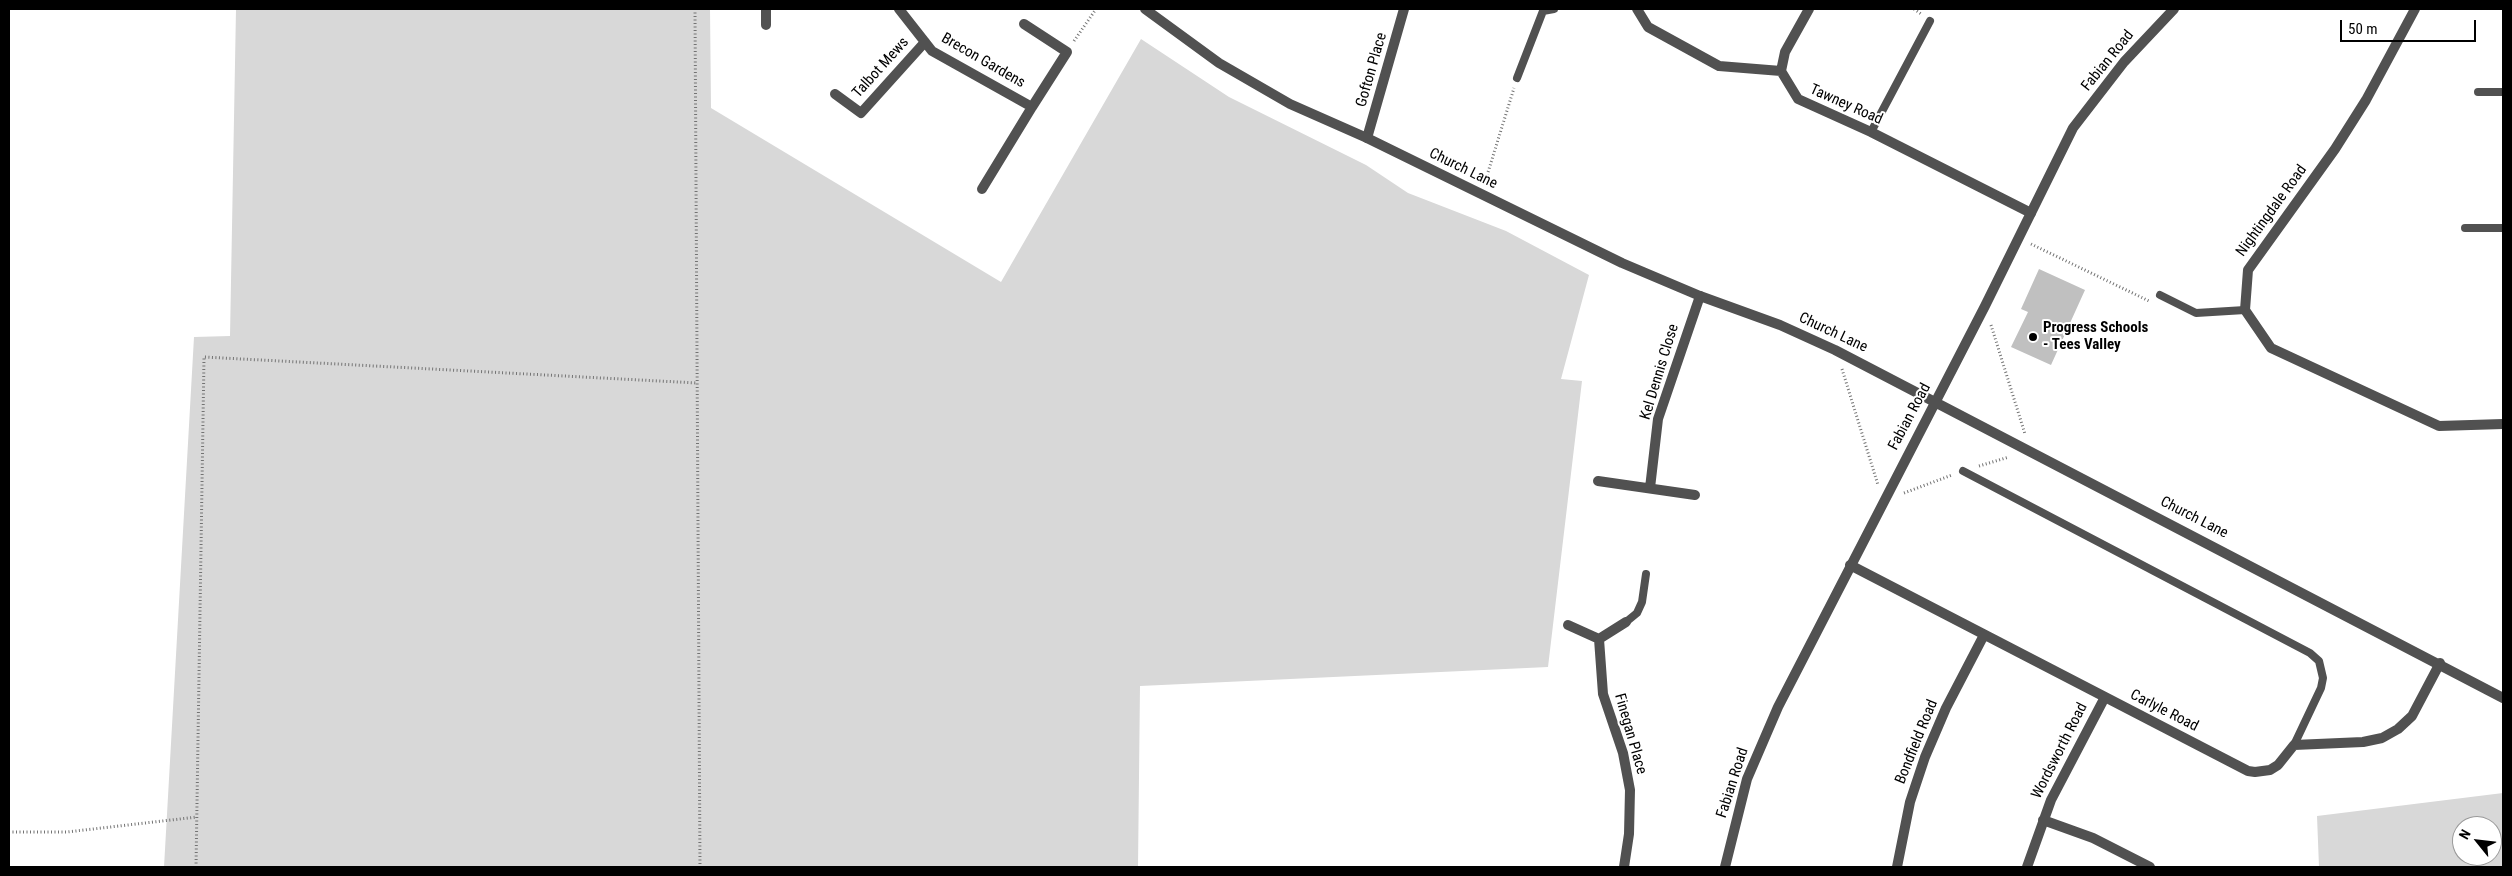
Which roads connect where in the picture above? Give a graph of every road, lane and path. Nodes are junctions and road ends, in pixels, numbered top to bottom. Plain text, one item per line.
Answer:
1 (695, 9) edge
2 (766, 9) edge
3 (899, 9) edge
4 (1096, 9) edge
5 (1145, 9) edge
6 (1404, 9) edge
7 (1554, 9) edge
8 (1637, 9) edge
9 (1809, 9) edge
10 (2174, 9) edge
11 (2416, 9) edge
12 (1930, 21) dead end
13 (1024, 24) dead end
14 (766, 25) dead end
15 (925, 42) junction
16 (1067, 52) junction
17 (1780, 71) junction
18 (1517, 78) joint
19 (2478, 92) dead end
20 (2503, 92) edge
21 (835, 94) dead end
22 (1032, 106) junction
23 (1871, 132) junction
24 (1367, 138) junction
25 (982, 189) dead end
26 (1481, 195) junction
27 (2031, 213) junction
28 (2465, 228) dead end
29 (2503, 228) edge
30 (2019, 238) junction
31 (2160, 295) joint
32 (1700, 296) junction
33 (2244, 310) junction
34 (697, 382) junction
35 (1935, 401) junction
36 (2503, 424) edge
37 (1964, 471) dead end
38 (1598, 481) dead end
39 (1650, 488) junction
40 (1695, 495) dead end
41 (1850, 565) junction
42 (1646, 574) dead end
43 (1626, 622) joint
44 (1568, 624) dead end
45 (1984, 635) junction
46 (1599, 639) junction
47 (2440, 663) junction
48 (2104, 697) junction
49 (2503, 698) edge
50 (2294, 744) junction
51 (197, 817) junction
52 (2043, 820) junction
53 (9, 832) edge
54 (196, 867) edge
55 (700, 867) edge
56 (1624, 867) edge
57 (1725, 867) edge
58 (1897, 867) edge
59 (2027, 867) edge
60 (2150, 867) edge

1 - 34 path
2 - 14 street
3 - 15 street, Brecon Gardens
4 - 16 path
5 - 24 street, Church Lane
6 - 24 street, Gofton Place
7 - 18 lane
8 - 17 street
9 - 17 street
10 - 27 street, Fabian Road
11 - 33 street, Nightingdale Road
12 - 23 lane
13 - 16 street
15 - 21 street, Talbot Mews
15 - 22 street, Brecon Gardens
16 - 22 street
17 - 23 street, Tawney Road
18 - 26 path
19 - 20 lane
22 - 25 street, Brecon Gardens
23 - 27 street, Tawney Road
24 - 26 street, Church Lane
26 - 32 street, Church Lane
27 - 30 street, Fabian Road
28 - 29 lane
30 - 31 path
30 - 35 street, Fabian Road
31 - 33 lane
32 - 35 street, Church Lane
32 - 39 street, Kel Dennis Close
33 - 36 street
34 - 51 path
34 - 55 path
35 - 41 street, Fabian Road
35 - 47 street, Church Lane
37 - 50 lane
38 - 39 street
39 - 40 street
41 - 45 street, Carlyle Road
41 - 57 street, Fabian Road
42 - 43 lane
43 - 46 street
44 - 46 street
45 - 48 street, Carlyle Road
45 - 58 street, Bondfield Road
46 - 56 street, Finegan Place
47 - 49 street, Church Lane
47 - 50 street
48 - 50 street, Carlyle Road
48 - 52 street, Wordsworth Road
51 - 53 path
51 - 54 path
52 - 59 street, Wordsworth Road
52 - 60 street, Wordsworth Road

